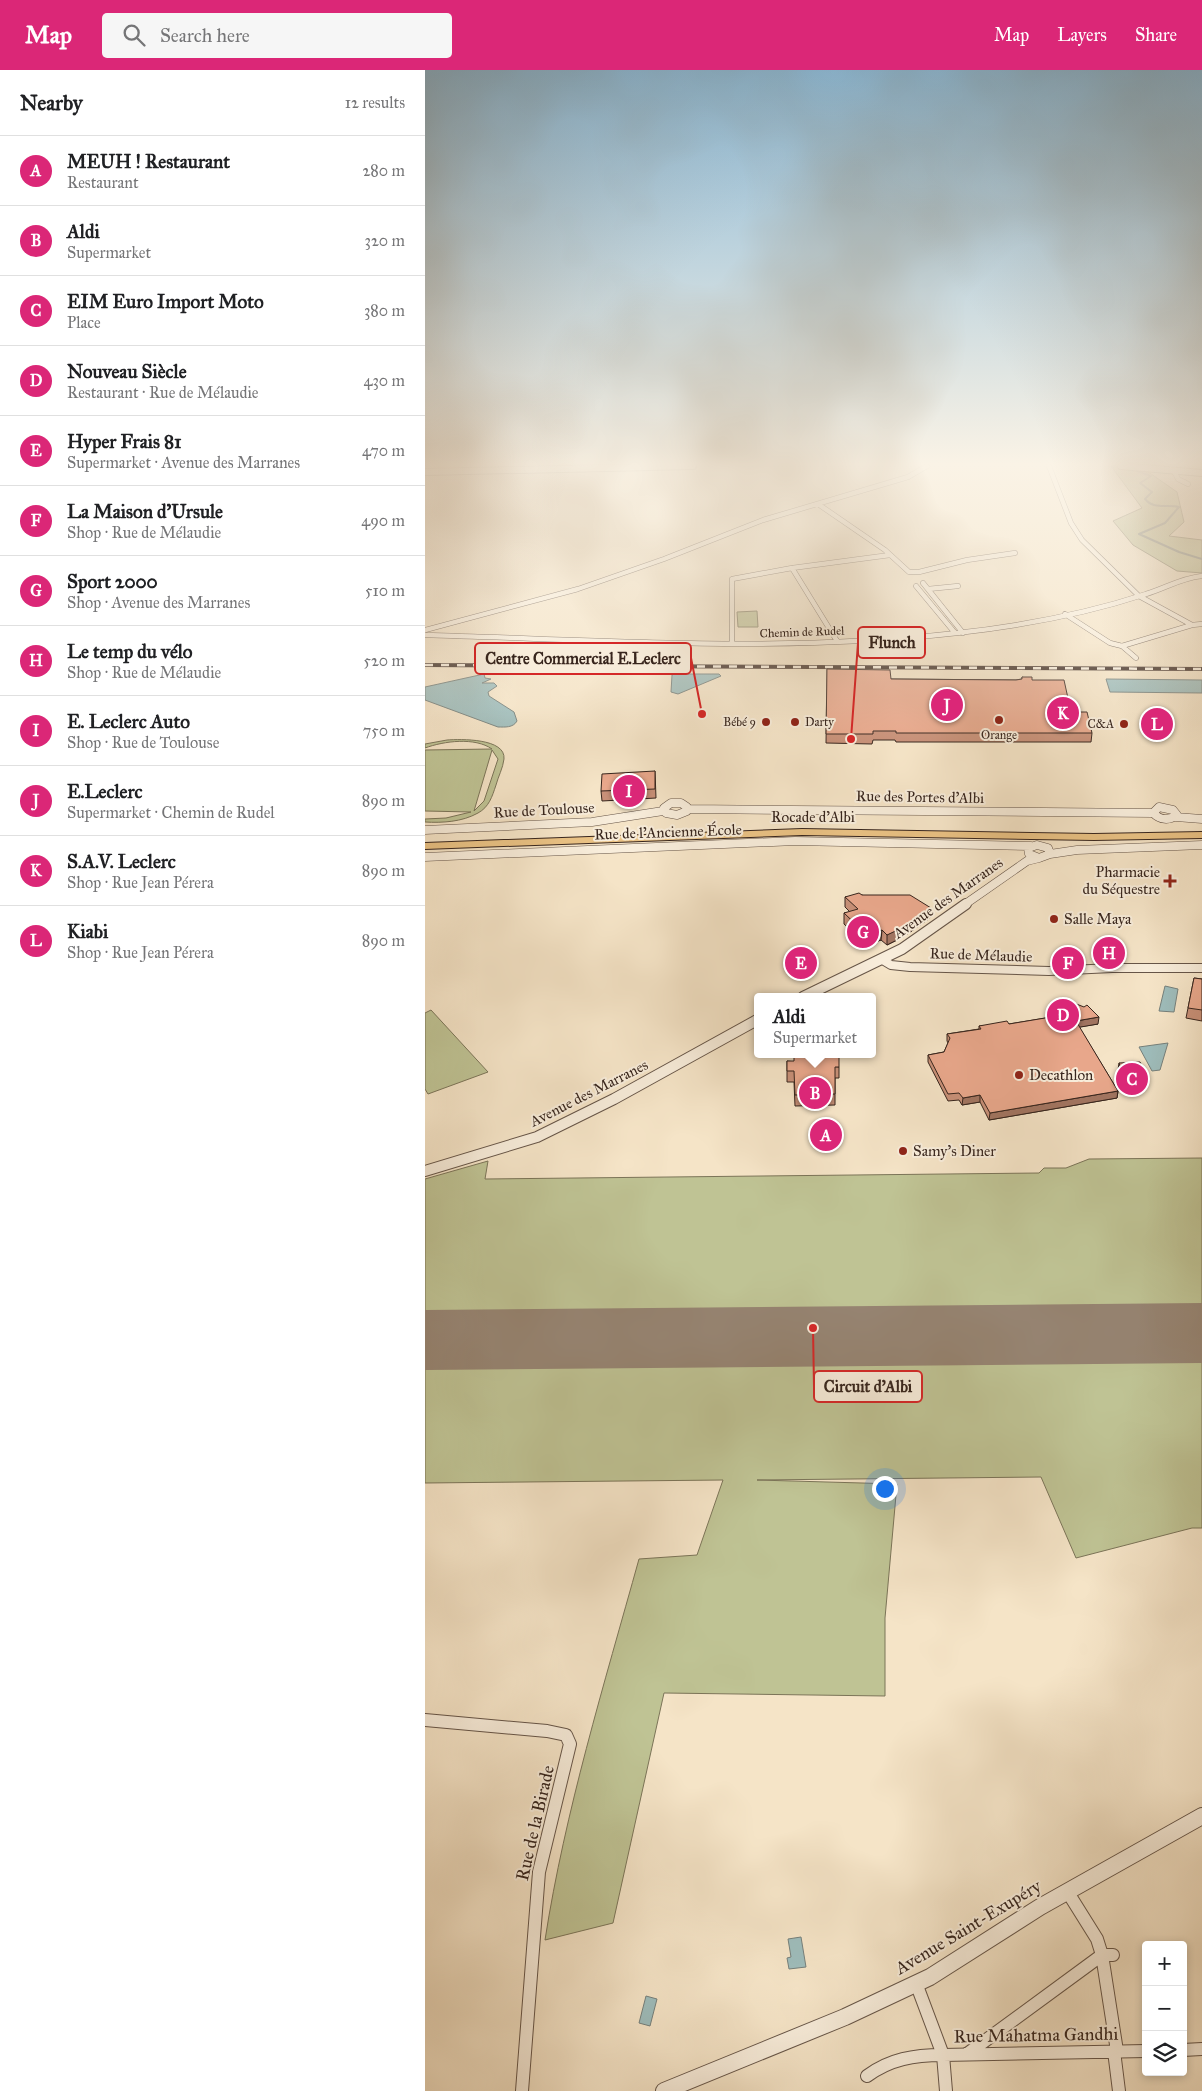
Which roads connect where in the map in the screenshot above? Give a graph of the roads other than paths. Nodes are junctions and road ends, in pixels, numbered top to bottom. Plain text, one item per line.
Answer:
1 (658, 560) edge
2 (850, 560) edge
3 (896, 560) edge
4 (966, 560) edge
5 (1103, 560) edge
6 (792, 568) junction
7 (1202, 576) edge
8 (923, 583) dead end
9 (916, 586) dead end
10 (958, 586) dead end
11 (928, 589) junction
12 (1139, 596) junction
13 (1065, 614) junction
14 (1202, 624) edge
15 (1191, 625) junction
16 (425, 630) edge
17 (955, 633) junction
18 (963, 633) junction
19 (425, 635) edge
20 (837, 641) junction
21 (732, 643) junction
22 (1122, 646) junction
23 (1136, 658) dead end
24 (688, 809) junction
25 (663, 811) junction
26 (1202, 819) edge
27 (1202, 828) edge
28 (425, 830) edge
29 (1202, 835) edge
30 (425, 839) edge
31 (1202, 845) edge
32 (425, 846) edge
33 (1045, 846) junction
34 (1077, 850) junction
35 (1028, 853) junction
36 (1051, 854) junction
37 (425, 857) edge
38 (881, 959) junction
39 (1202, 968) edge
40 (811, 993) edge
41 (754, 1022) edge
42 (425, 1171) edge
43 (425, 1720) edge
44 (1202, 1816) edge
45 (1067, 1891) junction
46 (1107, 1955) junction
47 (916, 1983) junction
48 (1187, 2050) edge
49 (1202, 2050) edge
50 (1116, 2051) junction
51 (1142, 2051) edge
52 (967, 2054) junction
53 (943, 2055) junction
54 (867, 2076) dead end
55 (522, 2091) edge
56 (664, 2091) edge
57 (946, 2091) edge
58 (1119, 2091) edge

1 - 16 street
2 - 6 street
3 - 4 street
5 - 12 street
6 - 20 street
6 - 21 street
7 - 12 street, Chemin de Rudel
8 - 11 street
9 - 17 street
10 - 11 street
11 - 18 street
12 - 13 street, Chemin de Rudel
12 - 15 street
13 - 18 street, Chemin de Rudel
13 - 22 street
14 - 15 street
15 - 22 street
17 - 18 street, Chemin de Rudel
17 - 20 street, Chemin de Rudel
19 - 21 street, Chemin de Rudel
20 - 21 street, Chemin de Rudel
22 - 23 street
24 - 25 street
24 - 25 street
24 - 26 street, Rue des Portes d'Albi
25 - 28 street, Rue de Toulouse
27 - 30 highway, Rocade d'Albi
29 - 32 highway, Rocade d'Albi
31 - 34 street
33 - 34 street
33 - 35 street
33 - 36 street
34 - 36 street
35 - 36 street, Avenue des Marranes
35 - 37 street, Rue de l’Ancienne École
35 - 38 street, Avenue des Marranes
38 - 39 street, Rue de Mélaudie
38 - 40 street, Avenue des Marranes
41 - 42 street, Avenue des Marranes
43 - 55 street, Rue de la Birade
44 - 45 street, Avenue Saint-Exupéry
45 - 46 street
45 - 47 street, Avenue Saint-Exupéry
46 - 50 street
46 - 52 street
47 - 53 street, Rue Mahatma Gandhi
47 - 56 street, Avenue Saint-Exupéry
48 - 49 street
50 - 51 street, Rue Mahatma Gandhi
50 - 52 street, Rue Mahatma Gandhi
50 - 58 street
52 - 53 street, Rue Mahatma Gandhi
53 - 54 street
53 - 57 street

